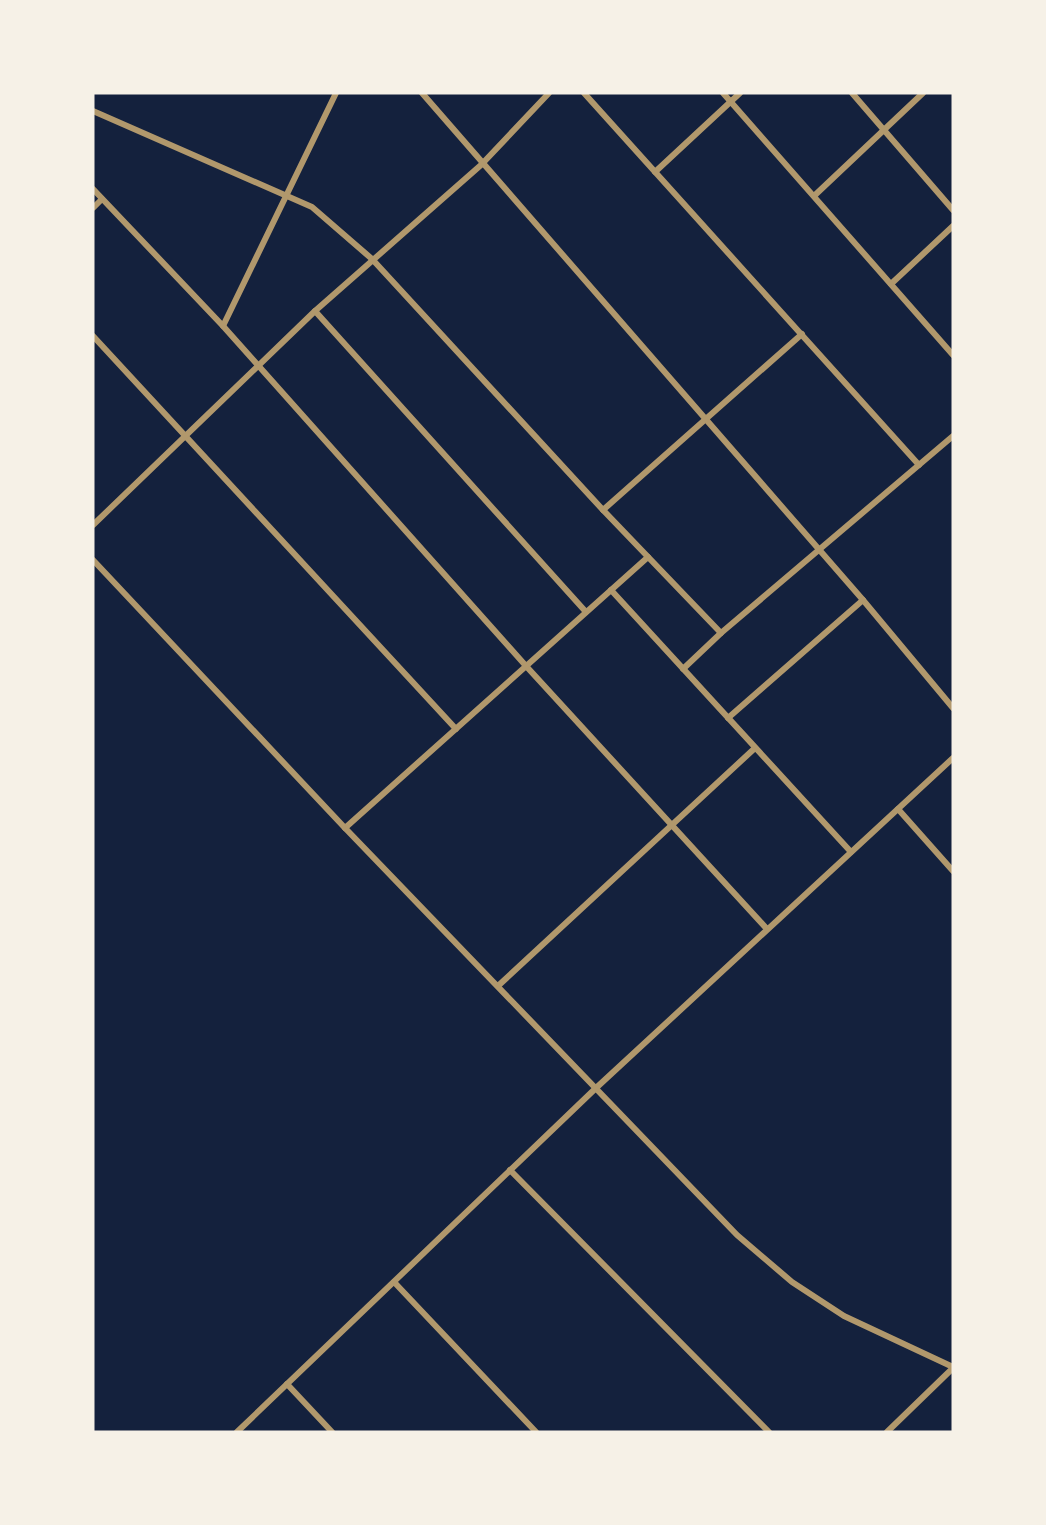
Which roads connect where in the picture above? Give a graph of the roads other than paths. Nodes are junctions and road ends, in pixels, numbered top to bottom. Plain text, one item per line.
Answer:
1 (336, 93) edge
2 (422, 93) edge
3 (549, 93) edge
4 (584, 93) edge
5 (723, 93) edge
6 (740, 93) edge
7 (852, 93) edge
8 (923, 93) edge
9 (731, 102) junction
10 (93, 111) edge
11 (884, 129) junction
12 (481, 165) junction
13 (655, 172) junction
14 (93, 189) edge
15 (814, 196) junction
16 (287, 197) junction
17 (102, 199) junction
18 (93, 208) edge
19 (953, 210) edge
20 (953, 226) edge
21 (372, 259) junction
22 (891, 284) junction
23 (315, 311) junction
24 (224, 326) junction
25 (802, 334) junction
26 (93, 336) edge
27 (953, 355) edge
28 (259, 367) junction
29 (707, 420) junction
30 (188, 436) junction
31 (953, 436) edge
32 (919, 465) junction
33 (603, 510) junction
34 (93, 525) edge
35 (820, 551) junction
36 (648, 557) junction
37 (93, 560) edge
38 (611, 590) junction
39 (863, 600) junction
40 (586, 612) junction
41 (721, 633) junction
42 (526, 666) junction
43 (683, 669) junction
44 (953, 708) edge
45 (728, 718) junction
46 (456, 729) junction
47 (755, 748) junction
48 (953, 758) edge
49 (898, 809) junction
50 (672, 826) junction
51 (345, 828) junction
52 (851, 852) junction
53 (953, 872) edge
54 (767, 929) junction
55 (499, 985) junction
56 (596, 1088) junction
57 (510, 1170) junction
58 (394, 1282) junction
59 (953, 1368) edge
60 (287, 1384) junction
61 (237, 1432) edge
62 (332, 1432) edge
63 (536, 1432) edge
64 (769, 1432) edge
65 (887, 1432) edge

1 - 16 street
2 - 12 street
3 - 12 street
4 - 13 street
5 - 9 street
6 - 9 street
7 - 11 street
8 - 11 street
9 - 13 street
9 - 15 street
10 - 16 street
11 - 15 street
11 - 19 street
12 - 21 street
12 - 29 street
13 - 25 street
14 - 17 street
15 - 22 street
16 - 21 street
16 - 24 street
17 - 18 street
17 - 24 street
20 - 22 street
21 - 23 street
21 - 33 street
22 - 27 street
23 - 28 street
23 - 40 street
24 - 28 street
25 - 29 street
25 - 32 street
26 - 30 street
28 - 30 street
28 - 42 street
29 - 33 street
29 - 35 street
30 - 34 street
30 - 46 street
31 - 32 street
32 - 35 street
33 - 36 street
35 - 39 street
35 - 41 street
36 - 38 street
36 - 41 street
37 - 51 street
38 - 40 street
38 - 43 street
39 - 44 street
39 - 45 street
40 - 42 street
41 - 43 street
42 - 46 street
42 - 50 street
43 - 45 street
45 - 47 street
46 - 51 street
47 - 50 street
47 - 52 street
48 - 49 street
49 - 52 street
49 - 53 street
50 - 54 street
50 - 55 street
51 - 55 street
52 - 54 street
54 - 56 street
55 - 56 street
56 - 57 street
56 - 59 street
57 - 58 street
57 - 64 street
58 - 60 street
58 - 63 street
59 - 65 street
60 - 61 street
60 - 62 street

